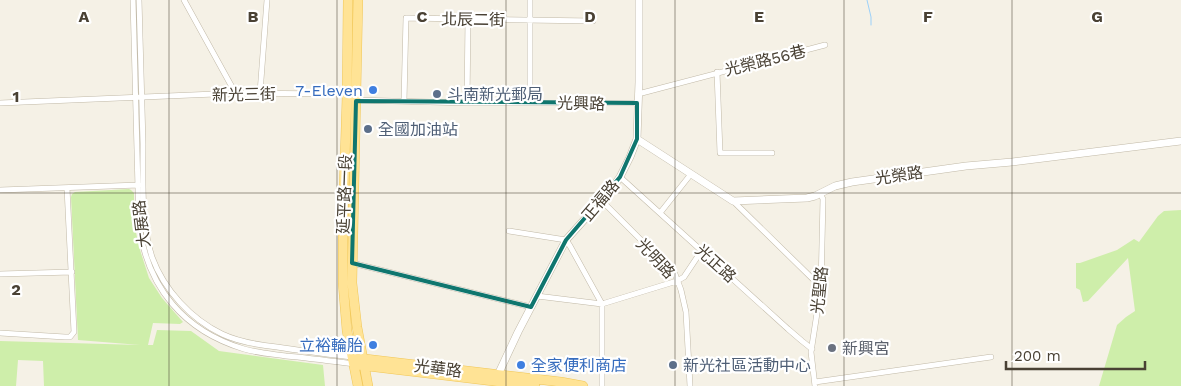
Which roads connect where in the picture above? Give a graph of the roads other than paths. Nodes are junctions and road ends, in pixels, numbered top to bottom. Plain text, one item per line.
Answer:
1 (133, 0) edge
2 (139, 0) edge
3 (184, 0) edge
4 (267, 0) edge
5 (348, 0) edge
6 (358, 0) edge
7 (530, 0) edge
8 (639, 0) edge
9 (468, 19) junction
10 (530, 20) junction
11 (593, 21) dead end
12 (825, 45) dead end
13 (717, 72) junction
14 (233, 93) junction
15 (260, 93) junction
16 (638, 94) junction
17 (347, 95) junction
18 (142, 96) junction
19 (135, 97) junction
20 (356, 100) junction
21 (404, 101) junction
22 (467, 102) junction
23 (530, 102) junction
24 (0, 103) edge
25 (637, 104) junction
26 (636, 139) junction
27 (1181, 141) edge
28 (772, 153) dead end
29 (345, 160) junction
30 (355, 161) junction
31 (691, 174) junction
32 (620, 177) junction
33 (140, 185) junction
34 (67, 188) junction
35 (0, 190) edge
36 (820, 193) junction
37 (602, 201) junction
38 (733, 201) junction
39 (660, 213) junction
40 (343, 220) junction
41 (354, 220) junction
42 (509, 231) dead end
43 (566, 240) junction
44 (702, 250) junction
45 (352, 263) junction
46 (72, 272) junction
47 (0, 274) edge
48 (677, 281) junction
49 (821, 287) junction
50 (537, 296) junction
51 (602, 304) junction
52 (530, 308) junction
53 (0, 333) edge
54 (812, 348) junction
55 (991, 357) dead end
56 (353, 361) junction
57 (364, 362) junction
58 (496, 378) junction
59 (815, 384) edge
60 (358, 386) edge
61 (368, 386) edge
62 (535, 386) edge
63 (583, 386) edge
64 (602, 386) edge
65 (690, 386) edge

1 - 19 street, 大展路
2 - 18 street, 大展路
3 - 14 street
4 - 15 street
5 - 17 main road, 延平路一段
6 - 20 main road, 延平路一段
7 - 10 street
8 - 16 street, 正福路
9 - 10 street, 北辰二街
9 - 21 street, 北辰二街
9 - 22 street
10 - 11 street, 北辰二街
10 - 23 street
12 - 13 street, 光榮路56巷
13 - 16 street
13 - 28 street, 光榮路56巷
14 - 15 street, 新光三街
14 - 18 street, 新光三街
15 - 17 street, 新光三街
16 - 25 street, 正福路
17 - 20 street, 光興路
17 - 29 main road, 延平路一段
18 - 19 street, 新光三街
18 - 33 street, 大展路
19 - 24 street, 新光三街
19 - 33 street, 大展路
20 - 21 street, 光興路
20 - 30 main road, 延平路一段
21 - 22 street, 光興路
22 - 23 street, 光興路
23 - 25 street, 光興路
25 - 26 street, 正福路
26 - 31 street
26 - 32 street, 正福路
27 - 36 street, 光榮路
29 - 30 main road
29 - 40 main road, 延平路一段
30 - 41 main road, 延平路一段
31 - 38 street
31 - 39 street
32 - 37 street, 正福路
32 - 39 street, 光正路
33 - 34 street
33 - 56 street, 大展路
34 - 35 street
34 - 46 street
36 - 38 street, 光榮路
36 - 49 street, 光聖路
37 - 43 street, 正福路
37 - 48 street, 光明路
38 - 49 street
39 - 44 street, 光正路
40 - 41 main road
40 - 56 main road, 延平路一段
41 - 45 main road, 延平路一段
42 - 43 street
43 - 50 street, 正福路
43 - 51 street
44 - 48 street
44 - 54 street, 光正路
45 - 52 street
45 - 57 main road, 延平路一段
46 - 47 street
46 - 53 street
48 - 51 street
48 - 65 street, 光明路
49 - 54 street, 光聖路
50 - 51 street
50 - 52 street, 正福路
51 - 64 street
52 - 58 street, 正福路
54 - 59 street, 光聖路
55 - 59 street
56 - 57 main road, 光華路
56 - 60 main road, 延平路一段
57 - 58 main road, 光華路
57 - 61 main road, 延平路一段
58 - 62 main road, 光華路
58 - 63 main road, 光華路

